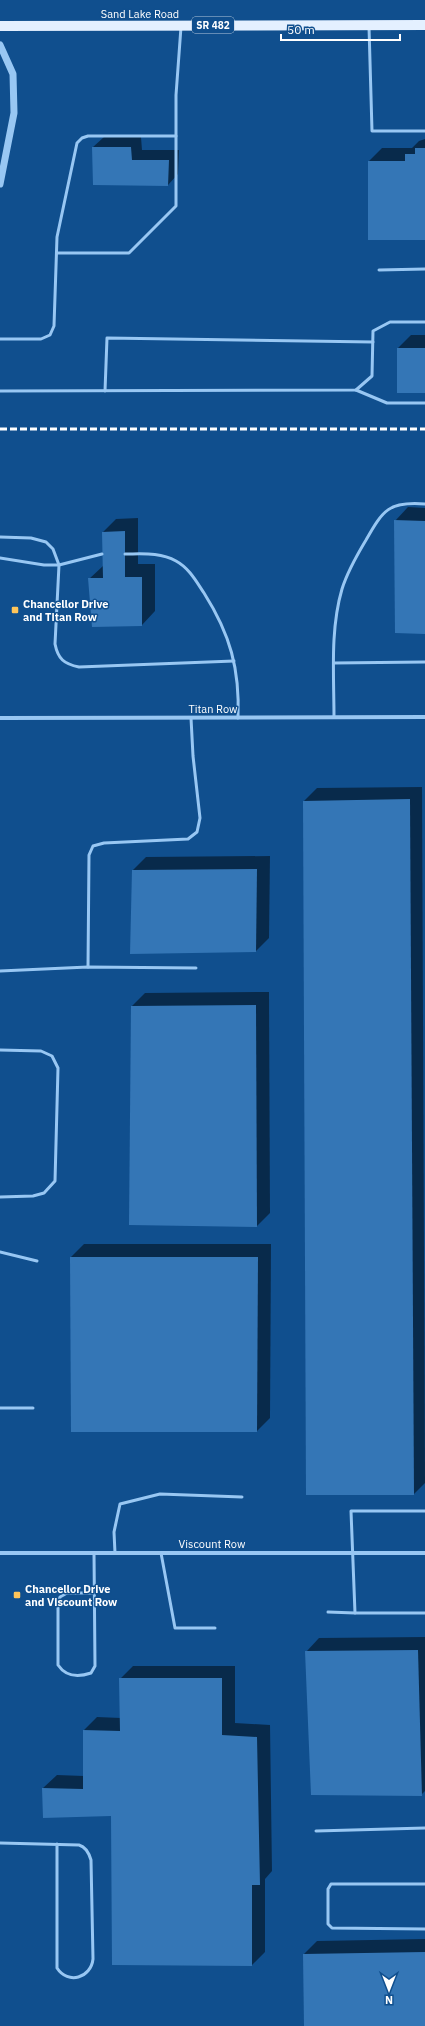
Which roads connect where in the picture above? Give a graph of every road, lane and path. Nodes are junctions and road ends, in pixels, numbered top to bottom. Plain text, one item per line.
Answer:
1 (181, 25) junction
2 (369, 25) junction
3 (425, 25) edge
4 (0, 26) edge
5 (0, 45) edge
6 (425, 131) edge
7 (176, 136) junction
8 (0, 184) edge
9 (57, 253) junction
10 (425, 269) edge
11 (379, 270) dead end
12 (425, 322) edge
13 (0, 339) edge
14 (373, 342) junction
15 (105, 390) junction
16 (356, 390) junction
17 (0, 391) edge
18 (425, 403) edge
19 (425, 504) edge
20 (0, 537) edge
21 (102, 554) dead end
22 (125, 554) dead end
23 (0, 558) edge
24 (58, 566) junction
25 (234, 661) junction
26 (425, 662) edge
27 (334, 663) junction
28 (425, 717) edge
29 (0, 718) edge
30 (191, 718) junction
31 (238, 718) junction
32 (334, 718) junction
33 (88, 967) junction
34 (196, 968) dead end
35 (0, 971) edge
36 (0, 1050) edge
37 (0, 1197) edge
38 (0, 1252) edge
39 (37, 1262) dead end
40 (0, 1408) edge
41 (33, 1408) dead end
42 (242, 1497) dead end
43 (425, 1511) edge
44 (0, 1553) edge
45 (94, 1553) junction
46 (115, 1553) junction
47 (160, 1553) junction
48 (352, 1553) junction
49 (425, 1553) edge
50 (93, 1593) junction
51 (328, 1612) dead end
52 (355, 1613) junction
53 (425, 1613) edge
54 (215, 1628) dead end
55 (425, 1828) edge
56 (316, 1831) dead end
57 (0, 1843) edge
58 (57, 1844) junction
59 (425, 1884) edge
60 (425, 1929) edge

1 - 2 main road, Sand Lake Road / SR 482
1 - 4 main road, Sand Lake Road / SR 482
1 - 7 lane
2 - 3 main road, Sand Lake Road / SR 482
2 - 6 lane
5 - 8 street
7 - 9 lane
7 - 9 lane
9 - 13 lane
10 - 11 lane
12 - 14 lane
14 - 15 lane
14 - 16 lane
15 - 16 lane
15 - 17 lane
16 - 18 lane
19 - 27 lane
20 - 24 lane
21 - 24 lane
22 - 25 lane
23 - 24 lane
24 - 25 lane
25 - 31 lane
26 - 27 lane
27 - 32 lane
28 - 32 street, Titan Row
29 - 30 street, Titan Row
30 - 31 street, Titan Row
30 - 33 lane
31 - 32 street, Titan Row
33 - 34 lane
33 - 35 lane
36 - 37 lane
38 - 39 lane
40 - 41 lane
42 - 46 lane
43 - 48 lane
44 - 45 street, Viscount Row
45 - 46 street, Viscount Row
45 - 50 lane
46 - 47 street, Viscount Row
47 - 48 street, Viscount Row
47 - 54 lane
48 - 49 street, Viscount Row
48 - 52 lane
50 - 50 lane
51 - 52 lane
52 - 53 lane
55 - 56 lane
57 - 58 lane
58 - 58 lane
59 - 60 lane

